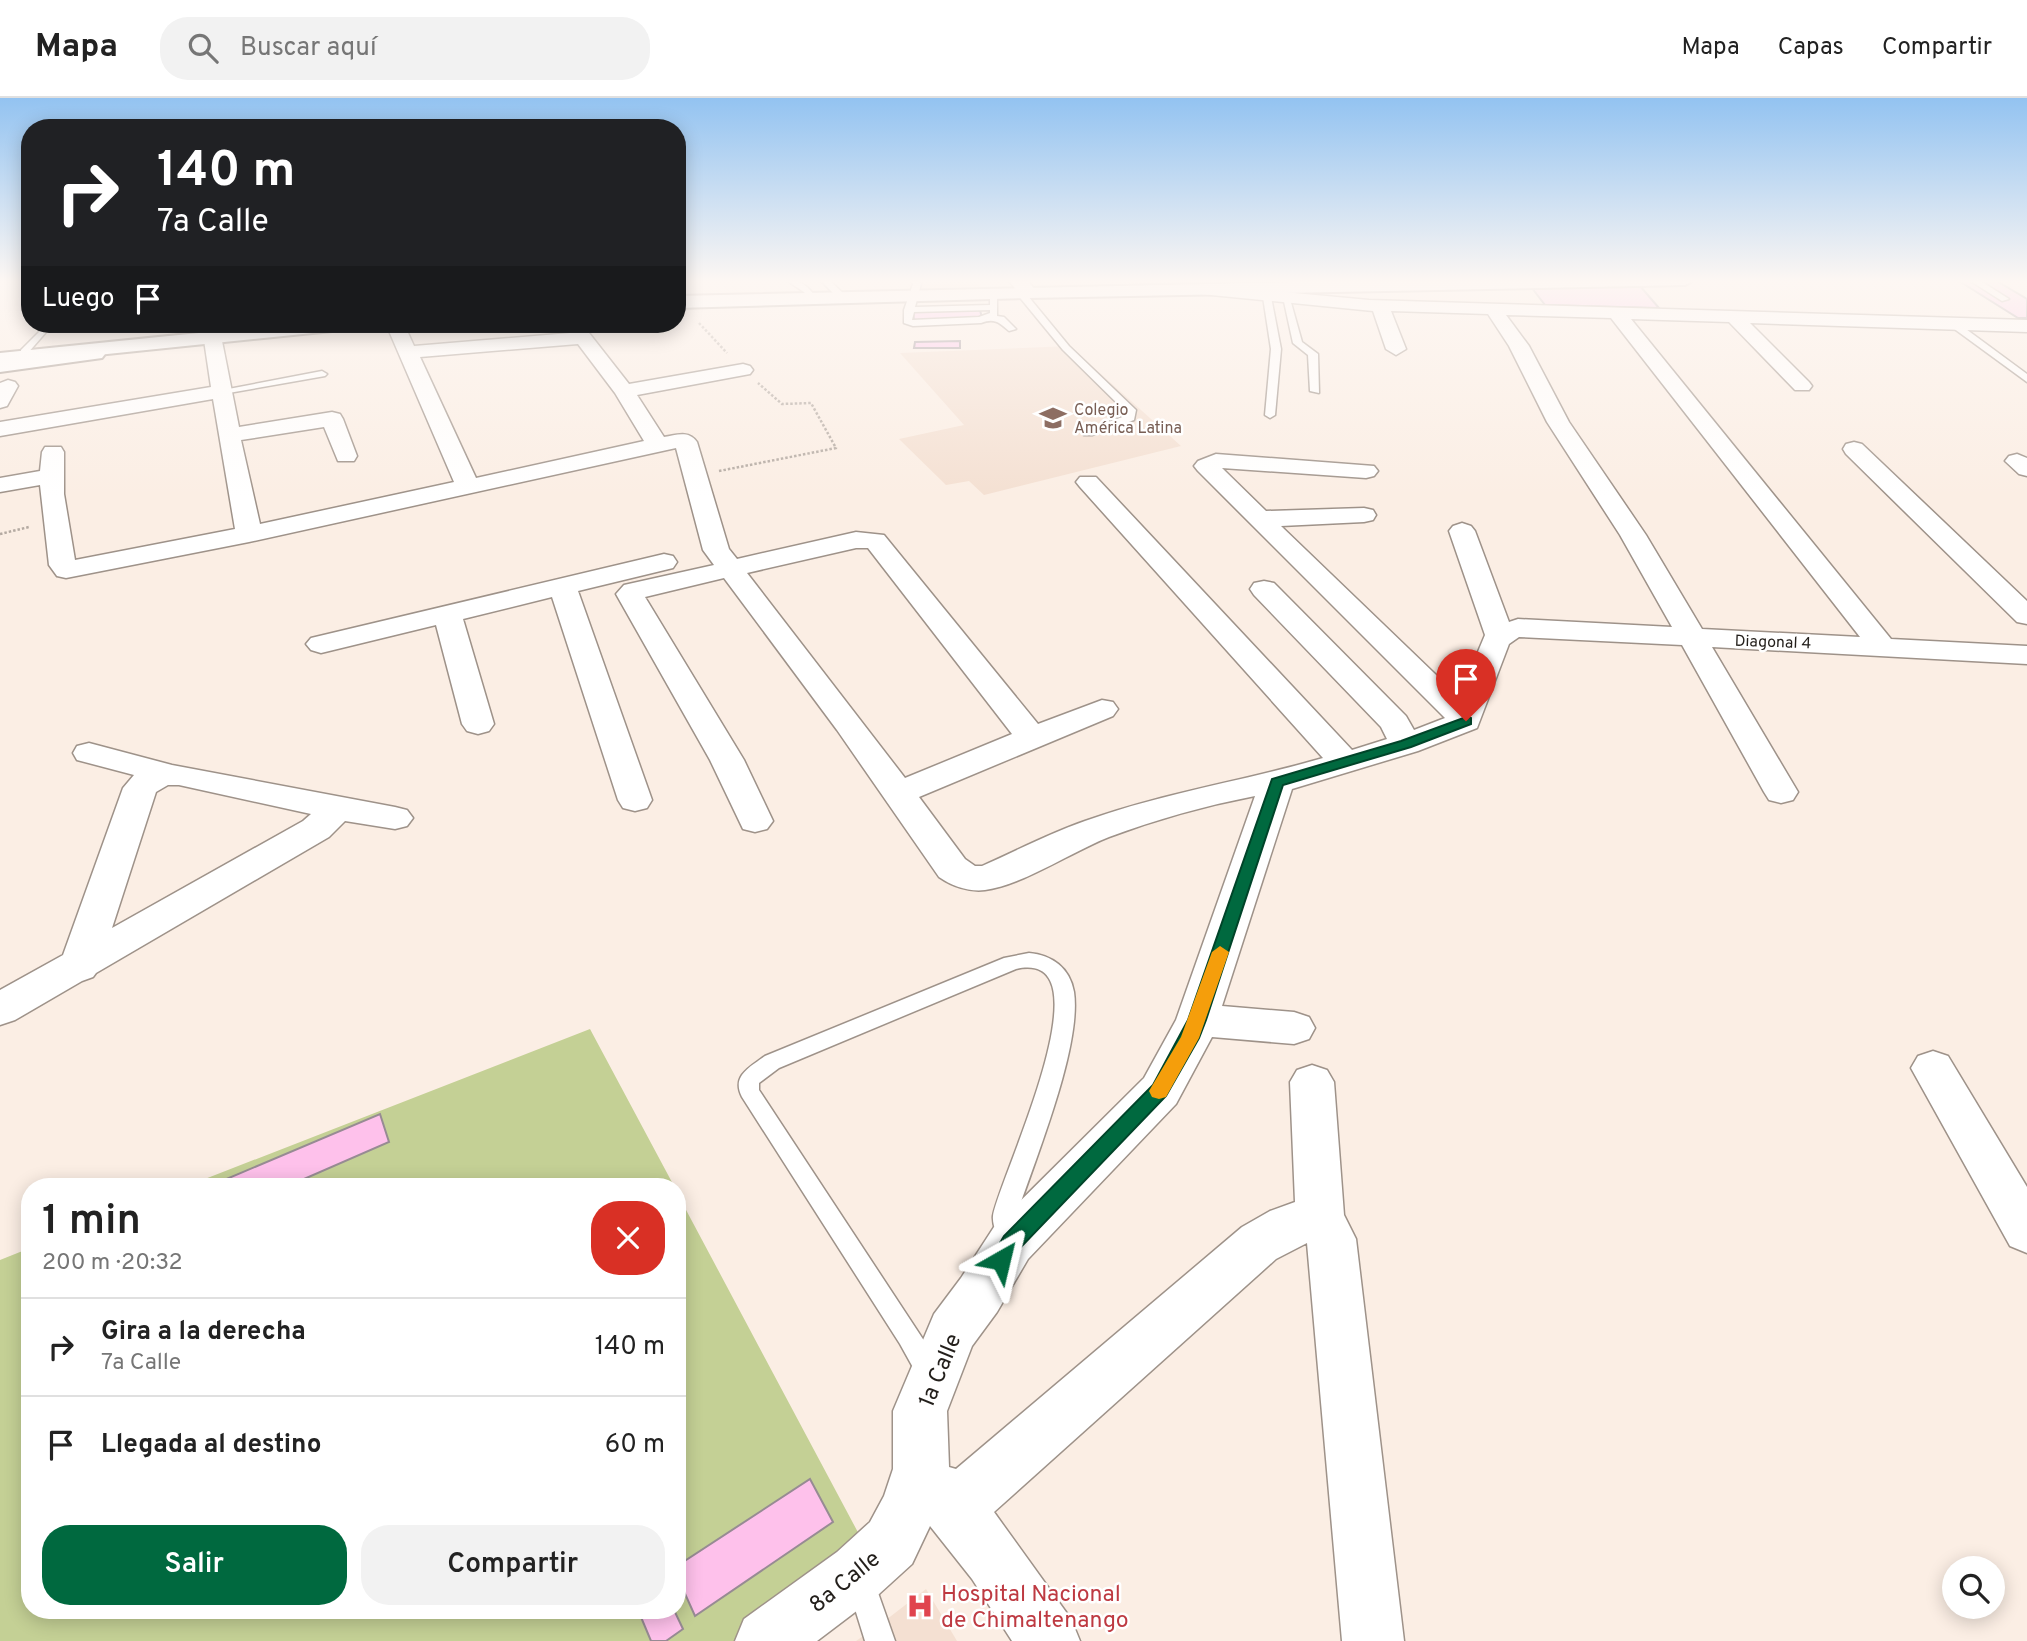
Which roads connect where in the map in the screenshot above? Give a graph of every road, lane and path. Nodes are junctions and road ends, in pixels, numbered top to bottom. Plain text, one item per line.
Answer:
1 (24, 352) edge
2 (51, 352) edge
3 (115, 352) edge
4 (216, 352) edge
5 (408, 352) edge
6 (595, 352) edge
7 (1070, 352) edge
8 (1276, 352) edge
9 (1310, 352) edge
10 (1522, 352) edge
11 (1648, 352) edge
12 (1768, 352) edge
13 (1991, 352) edge
14 (0, 357) edge
15 (0, 366) edge
16 (743, 370) dead end
17 (322, 374) dead end
18 (2027, 379) edge
19 (1802, 386) dead end
20 (0, 387) edge
21 (223, 391) junction
22 (624, 391) junction
23 (1315, 391) dead end
24 (0, 402) edge
25 (780, 403) dead end
26 (1270, 415) dead end
27 (0, 429) edge
28 (1088, 433) dead end
29 (229, 435) junction
30 (657, 444) junction
31 (1854, 449) dead end
32 (346, 456) dead end
33 (1366, 471) dead end
34 (694, 476) junction
35 (1088, 482) dead end
36 (0, 485) edge
37 (468, 486) junction
38 (1364, 515) dead end
39 (1261, 519) junction
40 (1462, 531) dead end
41 (248, 534) junction
42 (723, 560) junction
43 (562, 586) junction
44 (1264, 589) dead end
45 (447, 613) junction
46 (2027, 616) edge
47 (1509, 632) junction
48 (1693, 638) junction
49 (321, 644) dead end
50 (1881, 645) junction
51 (2027, 655) edge
52 (1102, 709) dead end
53 (1466, 721) junction
54 (478, 724) dead end
55 (1032, 738) junction
56 (1406, 744) junction
57 (89, 753) dead end
58 (1345, 762) junction
59 (168, 774) junction
60 (1277, 782) junction
61 (1781, 792) dead end
62 (898, 793) junction
63 (635, 800) dead end
64 (329, 807) junction
65 (395, 818) dead end
66 (755, 821) dead end
67 (79, 967) junction
68 (0, 1009) edge
69 (1197, 1020) junction
70 (1293, 1028) dead end
71 (1933, 1068) dead end
72 (1312, 1082) dead end
73 (1320, 1223) junction
74 (2027, 1231) edge
75 (1011, 1243) junction
76 (933, 1377) junction
77 (937, 1489) junction
78 (858, 1573) junction
79 (766, 1641) edge
80 (880, 1641) edge
81 (1049, 1641) edge
82 (1373, 1641) edge

1 - 14 main road
2 - 14 main road
3 - 15 main road
4 - 21 street
5 - 37 street
6 - 22 street
7 - 28 lane
8 - 26 lane
9 - 23 lane
10 - 48 street
11 - 50 street
12 - 19 street
13 - 18 lane
16 - 22 street
17 - 21 lane
20 - 24 street
21 - 27 street
21 - 29 street
22 - 30 street
25 - 34 path
29 - 32 street
29 - 41 street
30 - 34 street
30 - 37 street
31 - 46 street
33 - 39 street
34 - 42 street
35 - 58 street
36 - 41 street
37 - 41 street
38 - 39 street
39 - 53 street
40 - 47 street
42 - 43 street
42 - 55 street
42 - 62 street
42 - 66 street
43 - 45 street
43 - 63 street
44 - 56 street
45 - 49 street
45 - 54 street
47 - 48 street, Diagonal 4
47 - 53 street
48 - 50 street, Diagonal 4
48 - 61 street
50 - 51 street, Diagonal 4
52 - 55 street
53 - 56 street
55 - 62 street
56 - 58 street
57 - 59 street
58 - 60 street
59 - 64 street
59 - 67 street
60 - 62 street
60 - 69 street, 1a Calle
64 - 65 street
64 - 67 street
67 - 68 street
69 - 70 street
69 - 75 street, 1a Calle
71 - 74 street
72 - 73 street
73 - 77 street
73 - 82 street
75 - 76 street, 1a Calle
75 - 76 lane
76 - 77 street, 1a Calle
77 - 78 street, 8a Calle
77 - 81 street
78 - 79 street, 8a Calle
78 - 80 lane

